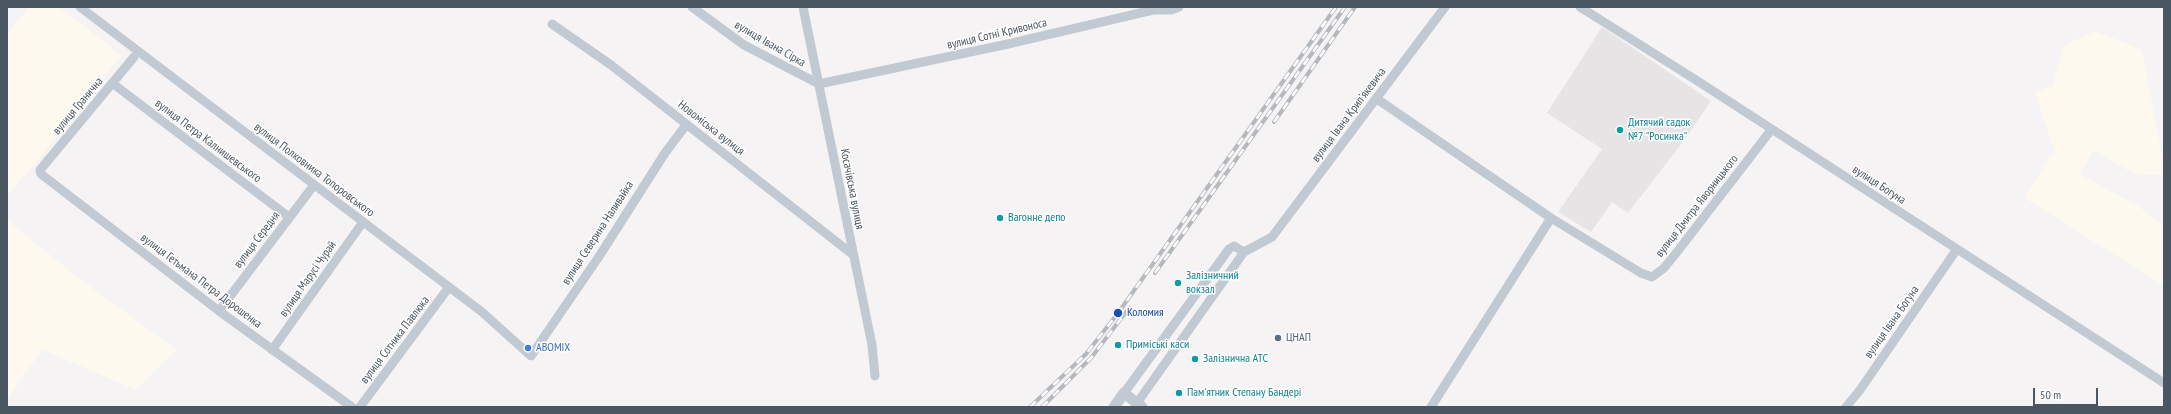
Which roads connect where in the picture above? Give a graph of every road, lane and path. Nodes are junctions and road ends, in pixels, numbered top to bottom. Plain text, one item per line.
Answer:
1 (80, 7) edge
2 (692, 7) edge
3 (803, 7) edge
4 (1445, 7) edge
5 (1580, 7) edge
6 (1176, 8) edge
7 (552, 24) dead end
8 (134, 57) dead end
9 (112, 83) junction
10 (819, 84) junction
11 (1377, 99) junction
12 (686, 124) junction
13 (1771, 130) junction
14 (40, 170) joint
15 (314, 185) junction
16 (289, 217) junction
17 (1551, 218) junction
18 (363, 222) junction
19 (1956, 249) junction
20 (1244, 252) junction
21 (852, 254) junction
22 (449, 287) junction
23 (220, 311) junction
24 (272, 350) junction
25 (531, 356) joint
26 (875, 376) dead end
27 (2164, 384) edge
28 (1124, 393) junction
29 (1139, 405) edge
30 (352, 407) edge
31 (360, 407) edge
32 (1114, 407) edge
33 (1431, 407) edge
34 (1846, 407) edge

1 - 15 street, вулиця Полковника Топоровського
2 - 10 street, вулиця Івана Сірка
3 - 10 street, Косачівська вулиця
4 - 11 street, вулиця Івана Крипʼякевича
5 - 13 street, вулиця Богуна
6 - 10 street, вулиця Сотні Кривоноса
7 - 12 street, Новоміська вулиця
8 - 9 street, вулиця Гранична
9 - 14 street, вулиця Гранична
9 - 16 street, вулиця Петра Калнишевського
10 - 21 street, Косачівська вулиця
11 - 17 street, вулиця Дмитра Яворницького
11 - 20 street, вулиця Івана Крипʼякевича
12 - 21 street, Новоміська вулиця
12 - 25 street, вулиця Северина Наливайка
13 - 17 street, вулиця Дмитра Яворницького
13 - 19 street, вулиця Богуна
14 - 23 street, вулиця Гетьмана Петра Дорошенка
15 - 16 street, вулиця Середня
15 - 18 street, вулиця Полковника Топоровського
16 - 23 street, вулиця Середня
17 - 33 street
18 - 22 street, вулиця Полковника Топоровського
18 - 24 street, вулиця Марусі Чурай
19 - 27 street, вулиця Богуна
19 - 34 street, вулиця Івана Богуна
20 - 28 street
20 - 29 street
21 - 26 street, Косачівська вулиця
22 - 25 street, вулиця Полковника Топоровського
22 - 31 street, вулиця Сотника Павлюка
23 - 24 street, вулиця Гетьмана Петра Дорошенка
24 - 30 street, вулиця Гетьмана Петра Дорошенка
28 - 29 street
28 - 32 street

